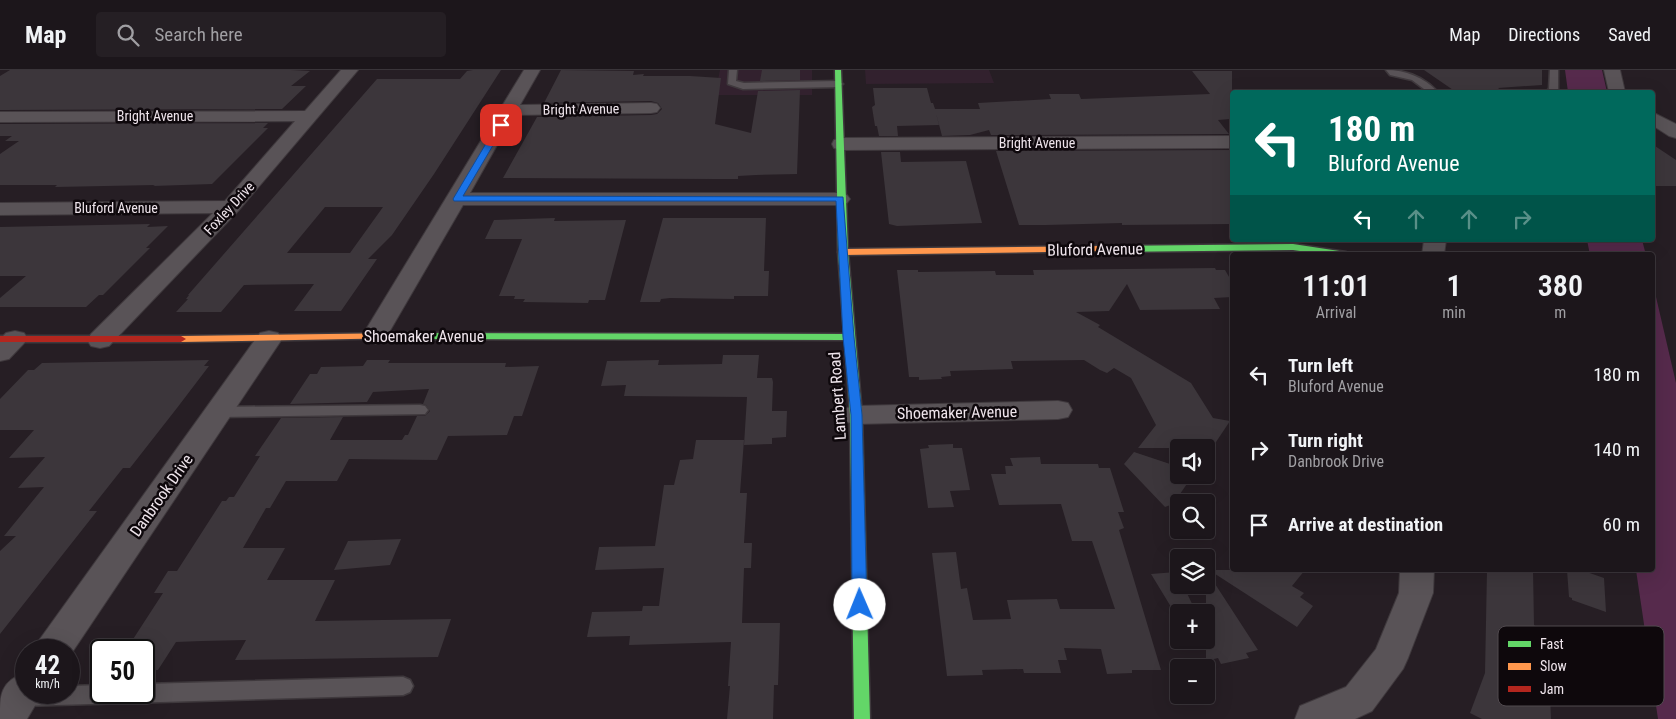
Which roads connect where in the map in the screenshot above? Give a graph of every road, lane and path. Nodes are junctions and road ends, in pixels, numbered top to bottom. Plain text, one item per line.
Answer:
1 (350, 70) edge
2 (532, 70) edge
3 (733, 70) edge
4 (838, 70) edge
5 (1390, 70) edge
6 (1554, 70) edge
7 (1612, 70) edge
8 (838, 84) junction
9 (1430, 90) edge
10 (1554, 90) edge
11 (1617, 90) edge
12 (651, 108) dead end
13 (510, 110) junction
14 (310, 116) junction
15 (0, 117) edge
16 (1655, 119) edge
17 (1676, 132) edge
18 (1230, 142) edge
19 (841, 144) junction
20 (457, 199) junction
21 (840, 199) junction
22 (231, 207) junction
23 (0, 208) edge
24 (843, 252) junction
25 (1326, 252) edge
26 (375, 336) junction
27 (848, 337) junction
28 (269, 339) junction
29 (100, 340) junction
30 (5, 343) edge
31 (420, 410) dead end
32 (1058, 410) dead end
33 (218, 412) junction
34 (856, 415) junction
35 (1416, 572) edge
36 (61, 639) edge
37 (403, 686) dead end
38 (80, 699) edge
39 (862, 719) edge
40 (1314, 719) edge

1 - 14 street, Foxley Drive
2 - 13 street
3 - 8 lane
4 - 8 street, Lambert Road
5 - 9 lane
6 - 10 lane
7 - 11 street
8 - 19 street, Lambert Road
12 - 13 street, Bright Avenue
13 - 20 street
14 - 15 street, Bright Avenue
14 - 22 street, Foxley Drive
16 - 17 street
18 - 19 street, Bright Avenue
19 - 21 street, Lambert Road
20 - 21 street
20 - 26 street
21 - 24 street, Lambert Road
22 - 23 street, Bluford Avenue
22 - 29 street, Foxley Drive
24 - 25 street, Bluford Avenue
24 - 27 street, Lambert Road
26 - 27 street, Shoemaker Avenue
26 - 28 street, Shoemaker Avenue
27 - 34 street, Lambert Road
28 - 29 street, Shoemaker Avenue
28 - 33 street, Danbrook Drive
29 - 30 street, Shoemaker Avenue
31 - 33 lane
32 - 34 street, Shoemaker Avenue
33 - 36 street, Danbrook Drive
34 - 39 street, Lambert Road
35 - 40 street
37 - 38 lane

